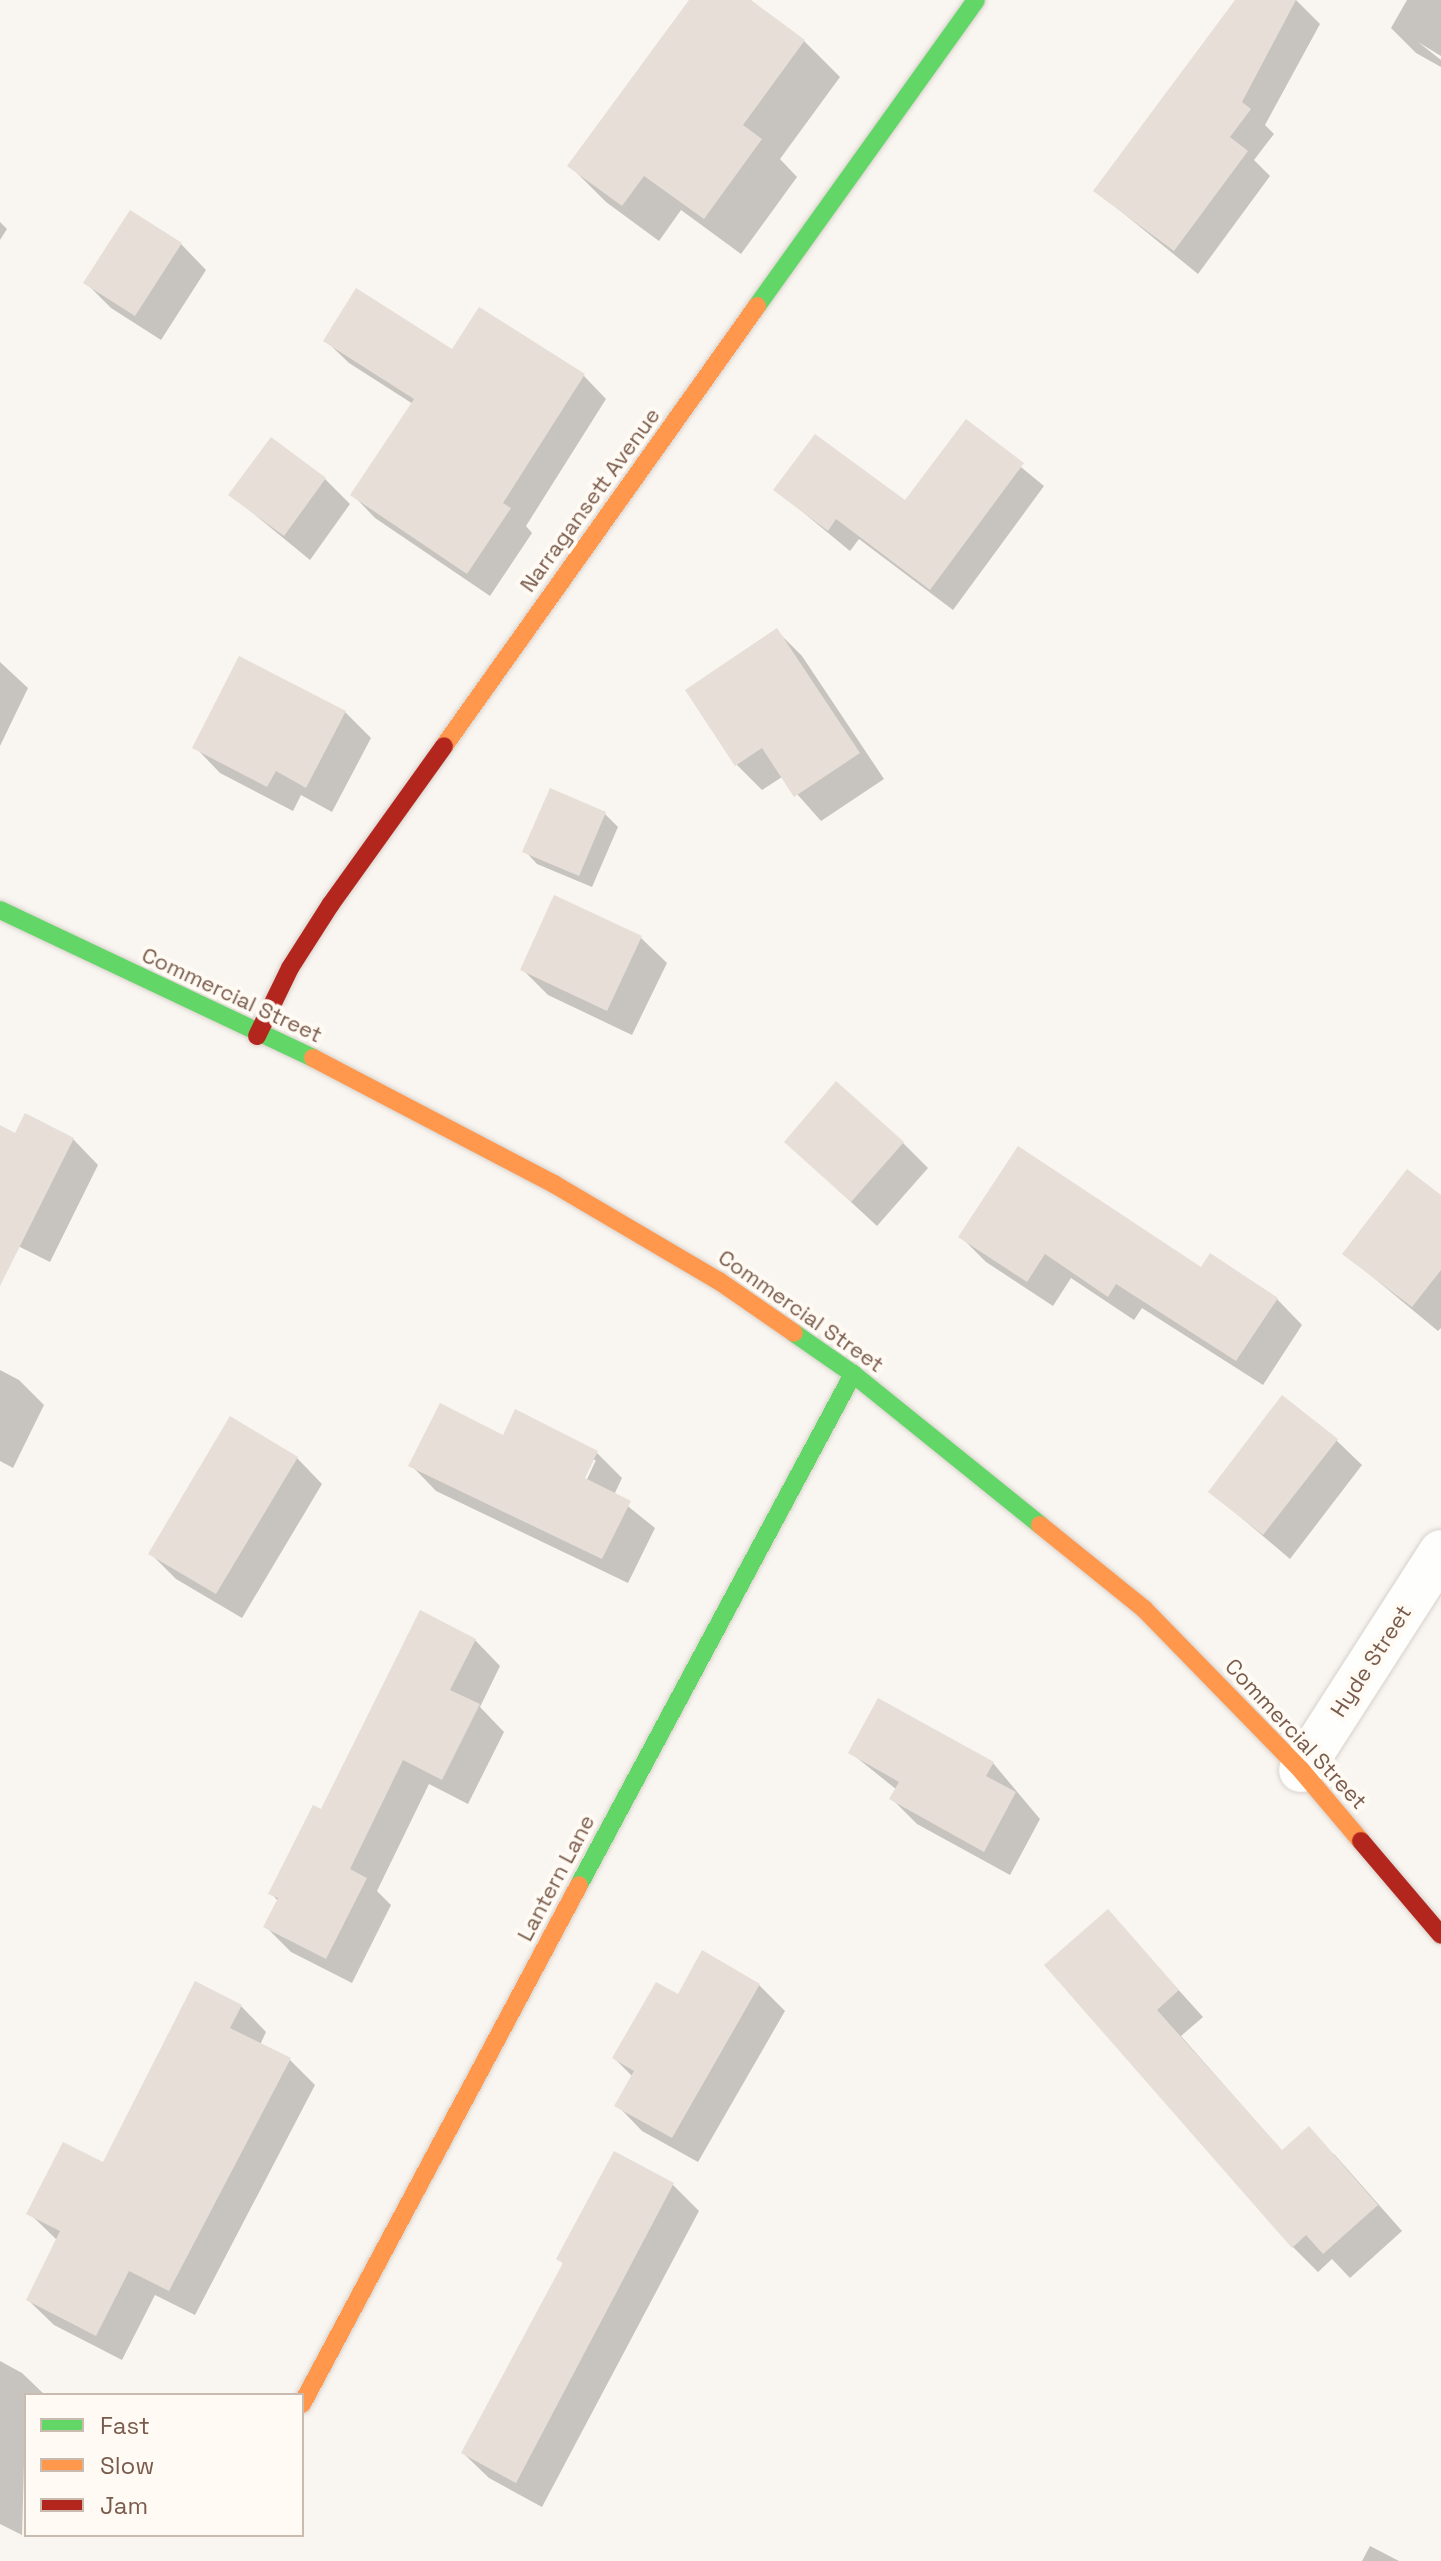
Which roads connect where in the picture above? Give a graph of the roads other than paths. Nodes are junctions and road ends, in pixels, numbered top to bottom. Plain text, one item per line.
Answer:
1 (976, 0) edge
2 (0, 910) edge
3 (257, 1036) junction
4 (853, 1374) junction
5 (1441, 1552) edge
6 (1301, 1770) junction
7 (1441, 1935) edge
8 (304, 2400) edge

1 - 3 street, Narragansett Avenue
2 - 3 street, Commercial Street
3 - 4 street, Commercial Street
4 - 6 street, Commercial Street
4 - 8 street, Lantern Lane
5 - 6 street, Hyde Street
6 - 7 street, Commercial Street

